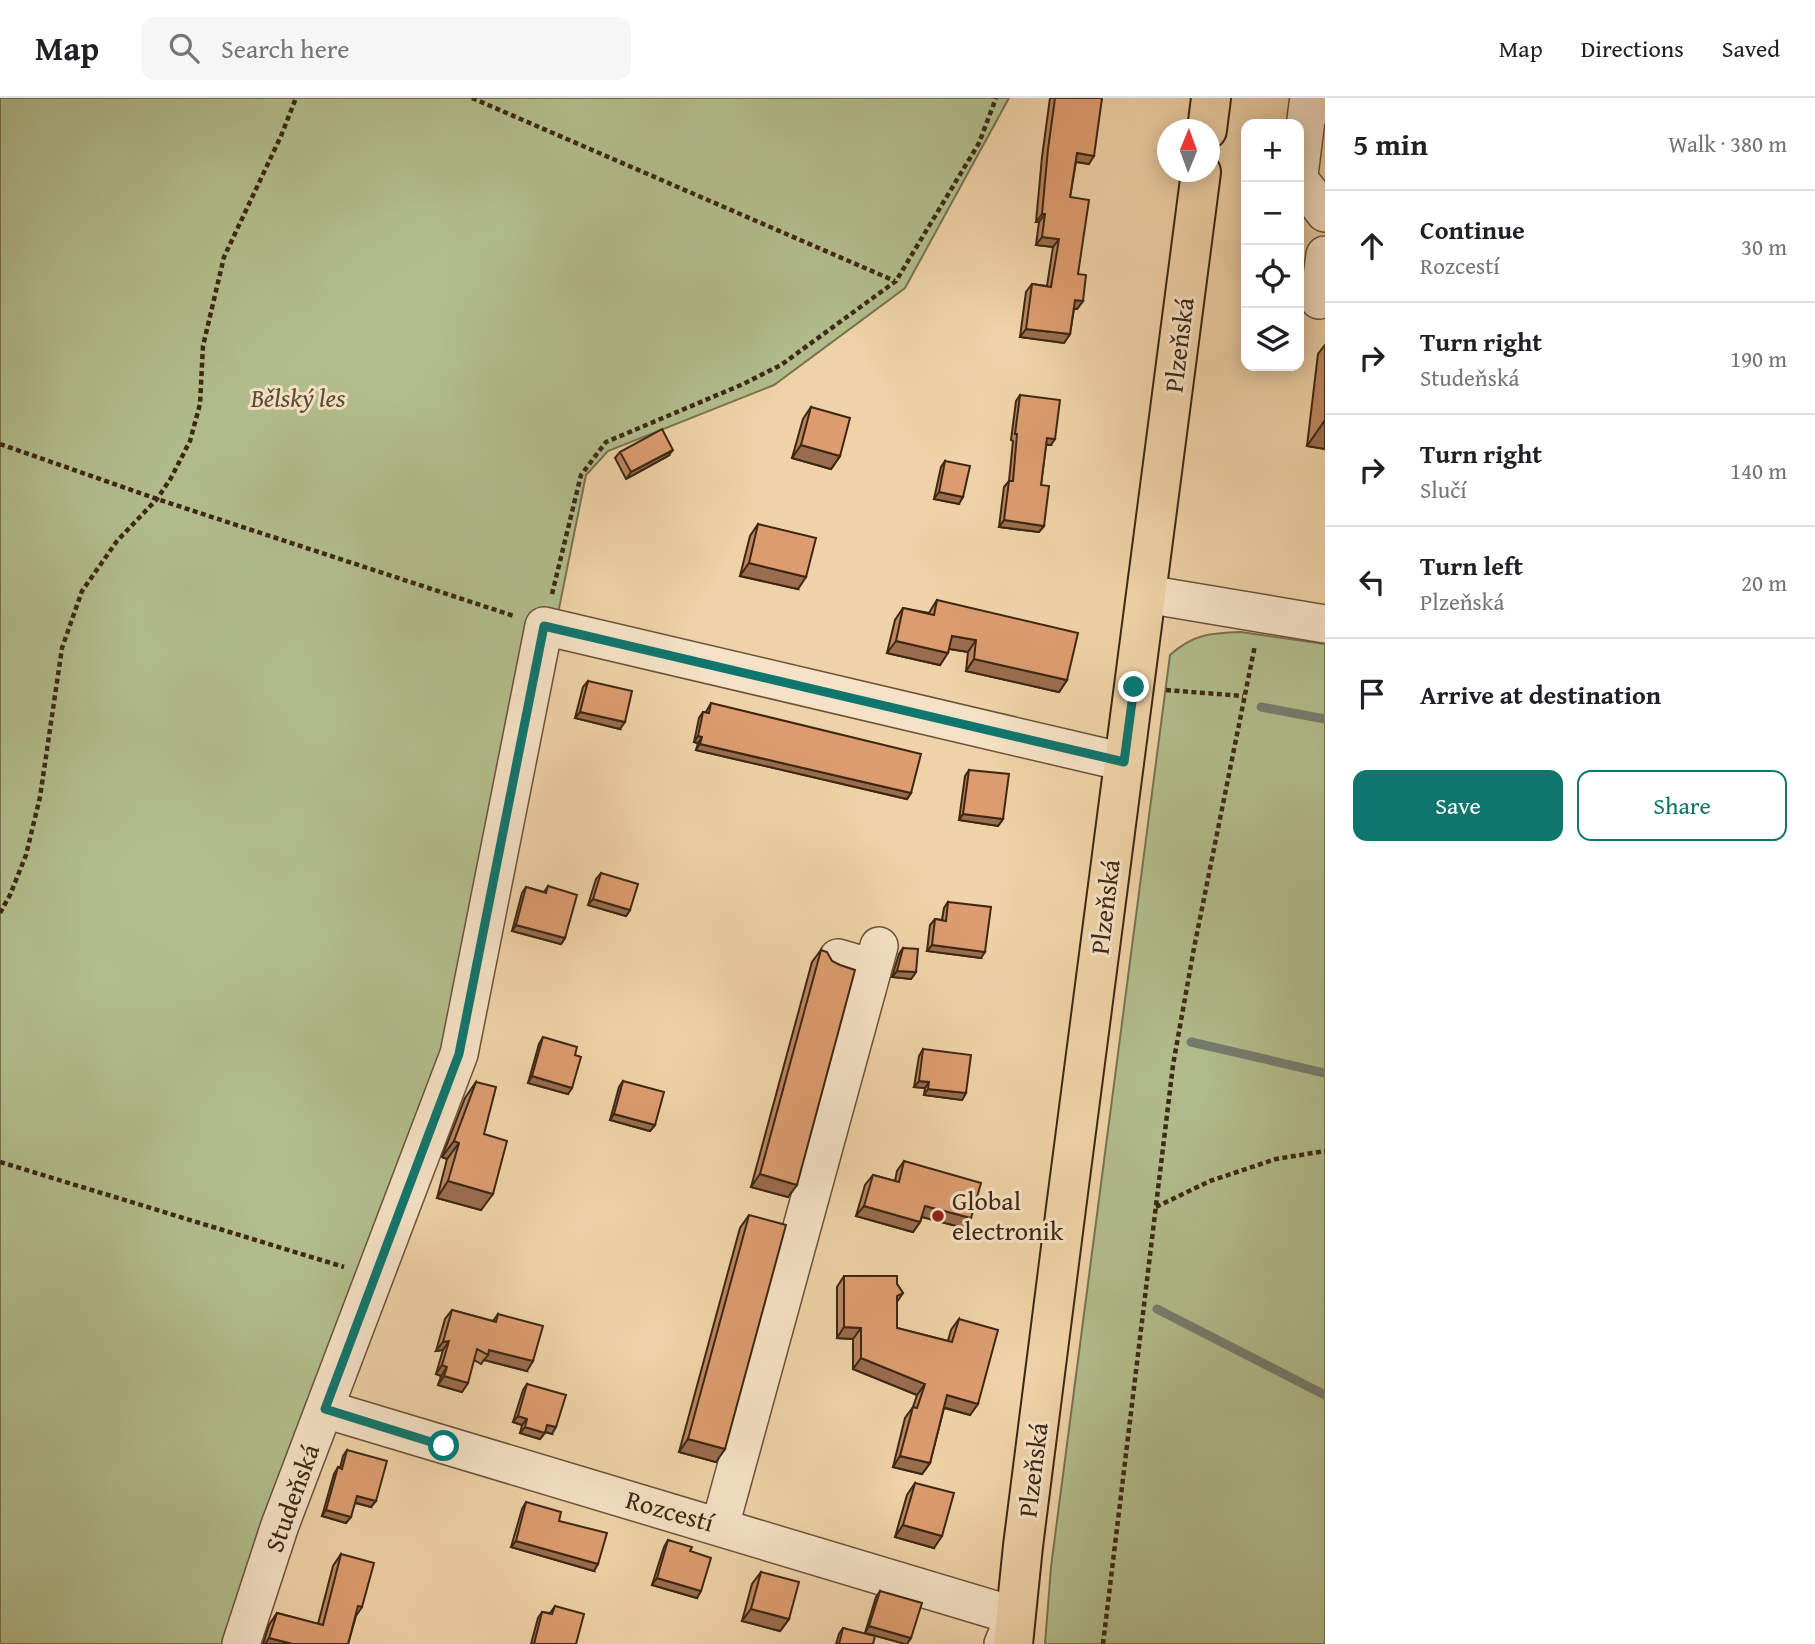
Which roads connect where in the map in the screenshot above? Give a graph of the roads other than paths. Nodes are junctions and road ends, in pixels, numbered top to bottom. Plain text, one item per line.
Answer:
1 (1211, 98) edge
2 (1325, 105) edge
3 (1208, 119) edge
4 (1304, 136) edge
5 (1200, 182) edge
6 (1303, 182) edge
7 (1325, 213) edge
8 (1325, 255) edge
9 (1319, 300) dead end
10 (1146, 594) junction
11 (1325, 624) edge
12 (1124, 762) junction
13 (838, 958) dead end
14 (325, 1409) junction
15 (720, 1526) junction
16 (1011, 1635) edge
17 (241, 1644) edge

1 - 3 main road
2 - 4 street
5 - 10 main road, Plzeňská
6 - 7 street
8 - 9 street
10 - 11 street
10 - 12 main road, Plzeňská
12 - 14 street, Studeňská
12 - 16 main road, Plzeňská
13 - 15 street
14 - 15 street, Rozcestí
14 - 17 street, Studeňská
15 - 16 street, Rozcestí

